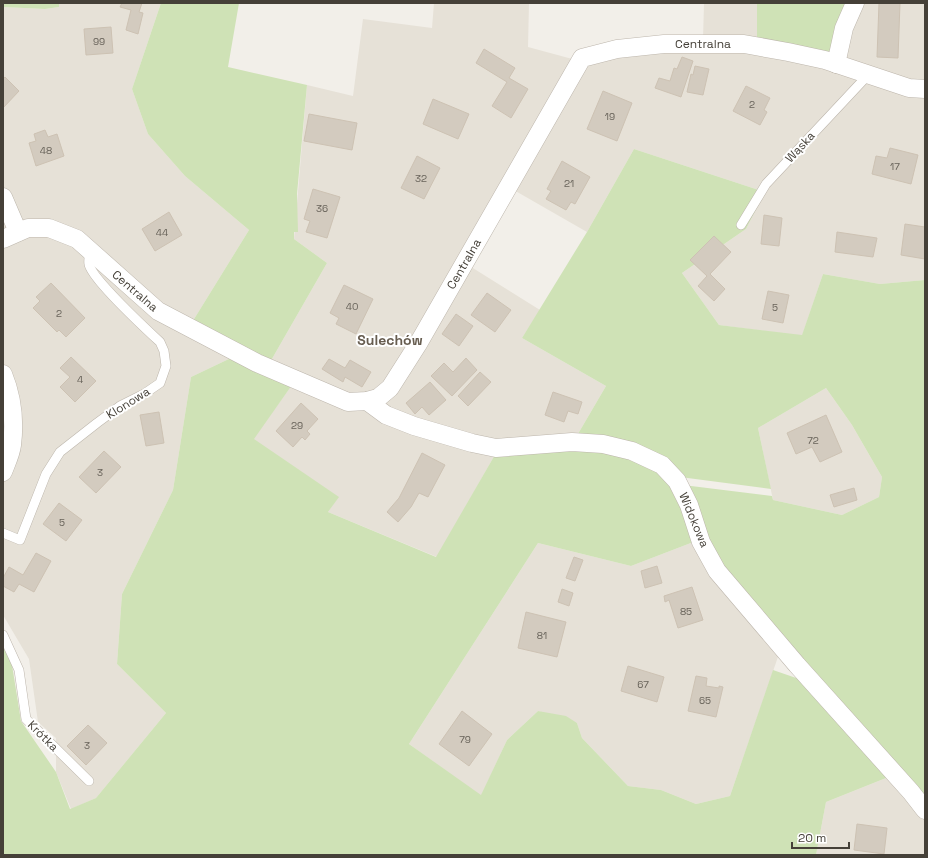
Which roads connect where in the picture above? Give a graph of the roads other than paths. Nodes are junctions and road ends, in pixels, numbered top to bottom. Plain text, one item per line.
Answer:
1 (854, 3) edge
2 (836, 64) junction
3 (868, 75) junction
4 (925, 89) edge
5 (3, 197) edge
6 (741, 225) dead end
7 (11, 235) edge
8 (90, 251) junction
9 (3, 374) edge
10 (367, 401) junction
11 (3, 472) edge
12 (3, 533) edge
13 (3, 635) edge
14 (89, 781) dead end
15 (925, 810) edge

1 - 2 street
2 - 3 street, Centralna
2 - 10 street, Centralna
3 - 4 street, Centralna
3 - 6 lane, Wąska
5 - 7 street
7 - 8 street, Centralna
8 - 10 street, Centralna
8 - 12 lane, Klonowa
9 - 11 street
10 - 15 street, Widokowa
13 - 14 lane, Krótka

